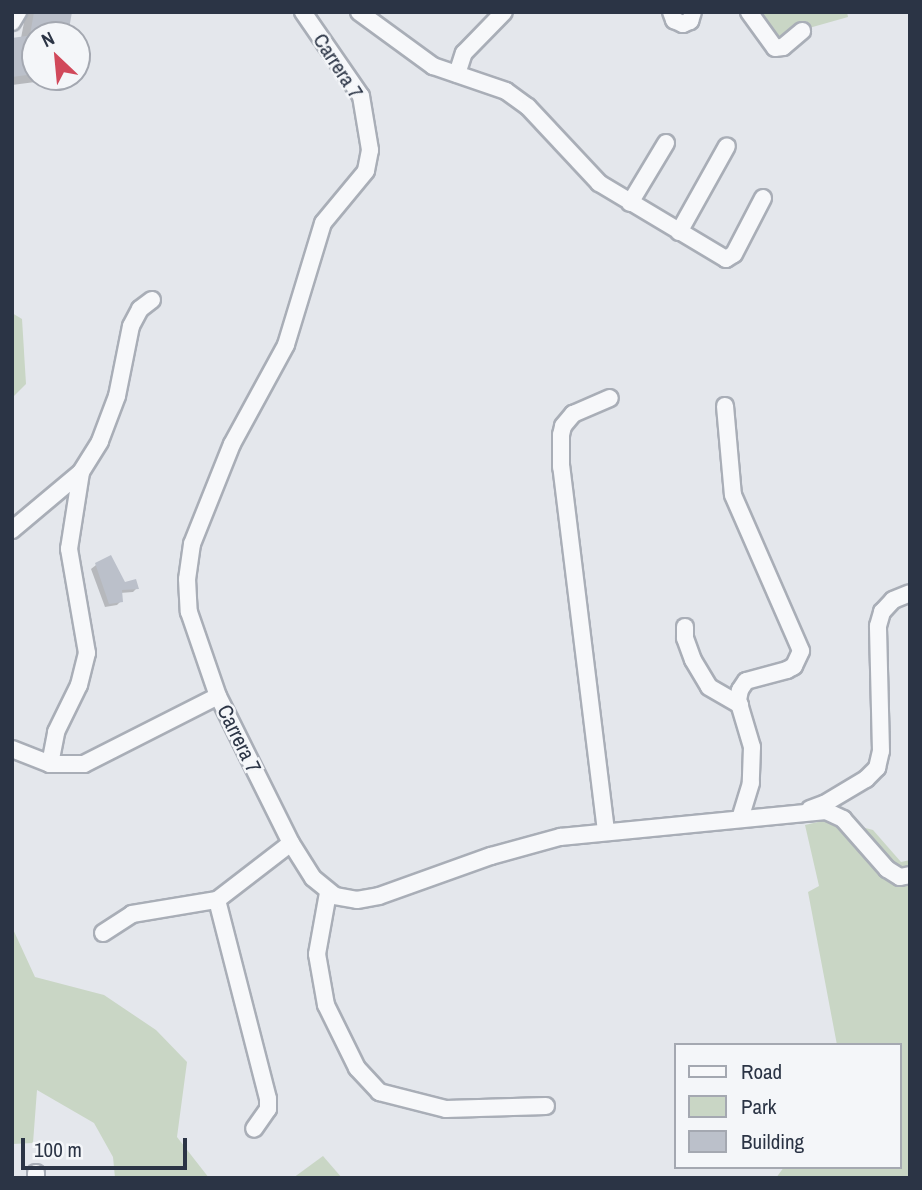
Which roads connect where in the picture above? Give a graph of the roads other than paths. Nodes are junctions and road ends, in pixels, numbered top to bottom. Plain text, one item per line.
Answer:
1 (18, 12) edge
2 (303, 12) edge
3 (359, 12) edge
4 (504, 12) edge
5 (671, 12) edge
6 (693, 12) edge
7 (749, 12) edge
8 (12, 22) edge
9 (802, 31) dead end
10 (457, 74) junction
11 (666, 143) dead end
12 (727, 146) dead end
13 (763, 198) dead end
14 (630, 203) junction
15 (678, 232) junction
16 (152, 300) dead end
17 (610, 398) dead end
18 (725, 405) dead end
19 (81, 471) junction
20 (37, 509) junction
21 (70, 528) junction
22 (12, 530) edge
23 (910, 593) edge
24 (685, 626) dead end
25 (218, 696) junction
26 (740, 705) junction
27 (12, 749) edge
28 (50, 764) junction
29 (797, 813) junction
30 (740, 818) junction
31 (606, 831) junction
32 (291, 843) junction
33 (910, 875) edge
34 (328, 893) junction
35 (217, 900) junction
36 (103, 933) dead end
37 (545, 1106) dead end
38 (254, 1129) dead end

1 - 8 street
2 - 25 street, Carrera 7
3 - 10 street
4 - 10 street
5 - 6 street
7 - 9 street
10 - 14 street
11 - 14 street
12 - 15 street
13 - 15 street
14 - 15 street
16 - 19 street
17 - 31 street
18 - 26 street
19 - 20 street
19 - 21 street
20 - 21 street
20 - 22 street
21 - 28 street
23 - 29 street
24 - 26 street
25 - 28 street
25 - 32 street, Carrera 7
26 - 30 street
27 - 28 street
29 - 30 street
29 - 33 street
30 - 31 street
31 - 34 street
32 - 34 street, Carrera 7
32 - 35 street
34 - 37 street
35 - 36 street
35 - 38 street

